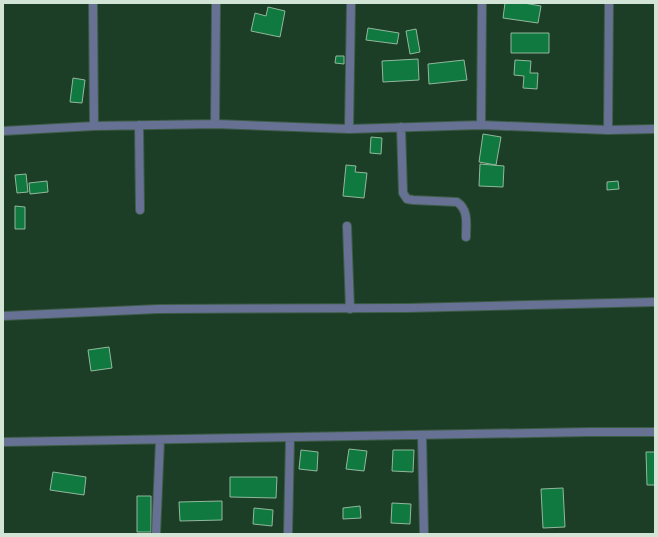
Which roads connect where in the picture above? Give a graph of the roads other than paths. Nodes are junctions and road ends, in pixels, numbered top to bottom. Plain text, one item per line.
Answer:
1 (93, 3) edge
2 (216, 3) edge
3 (351, 3) edge
4 (482, 3) edge
5 (609, 3) edge
6 (215, 124) junction
7 (139, 125) junction
8 (481, 125) junction
9 (94, 126) junction
10 (401, 127) junction
11 (349, 129) junction
12 (655, 129) edge
13 (608, 130) junction
14 (3, 131) edge
15 (140, 210) dead end
16 (347, 226) dead end
17 (466, 237) dead end
18 (655, 302) edge
19 (350, 309) junction
20 (3, 316) edge
21 (655, 432) edge
22 (422, 435) junction
23 (290, 438) junction
24 (160, 440) junction
25 (3, 442) edge
26 (156, 534) edge
27 (288, 534) edge
28 (424, 534) edge

1 - 9 street
2 - 6 street
3 - 11 street
4 - 8 street
5 - 13 street
6 - 7 street
6 - 11 street
7 - 9 street
7 - 15 street
8 - 10 street
8 - 13 street
9 - 14 street
10 - 11 street
10 - 17 street
12 - 13 street
16 - 19 street
18 - 19 street
19 - 20 street
21 - 22 street
22 - 23 street
22 - 28 street
23 - 24 street
23 - 27 street
24 - 25 street
24 - 26 street

